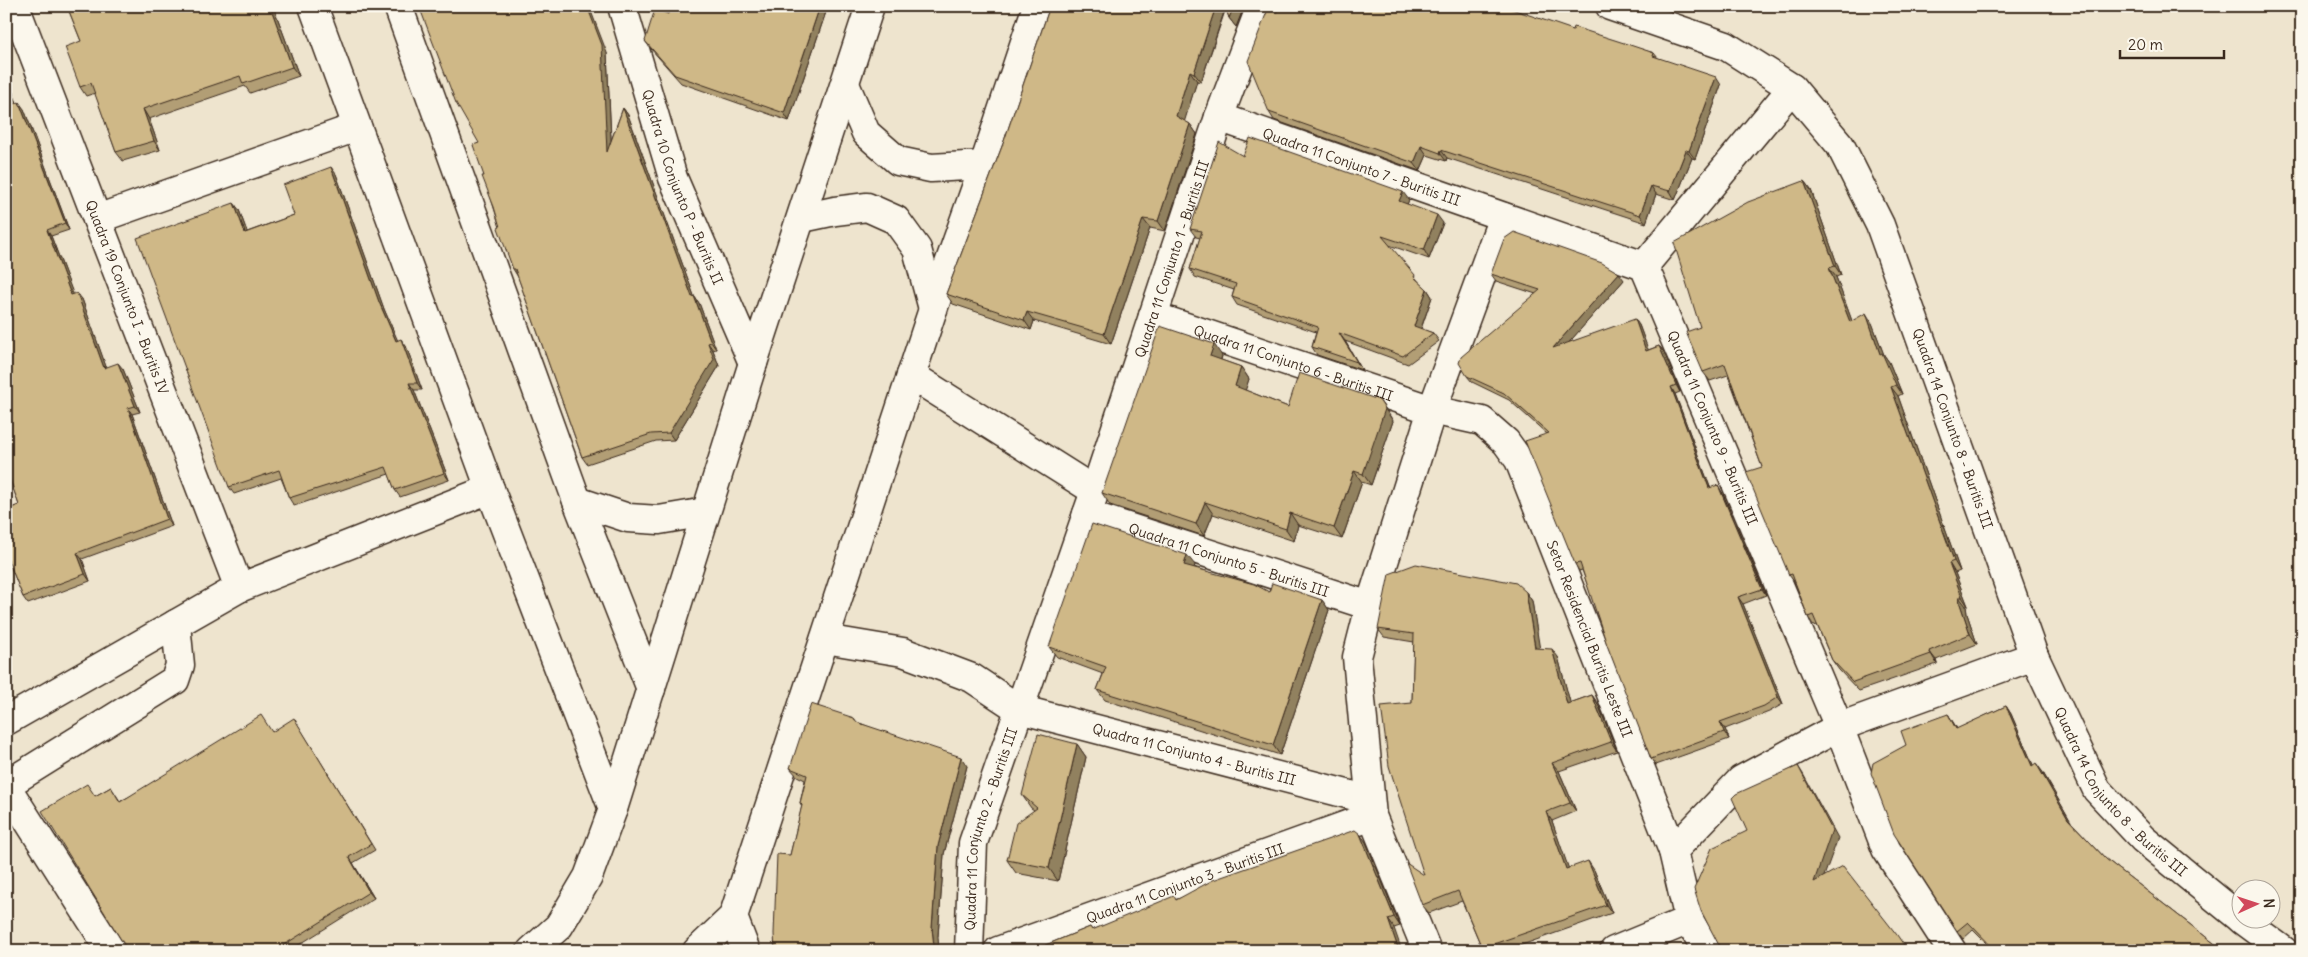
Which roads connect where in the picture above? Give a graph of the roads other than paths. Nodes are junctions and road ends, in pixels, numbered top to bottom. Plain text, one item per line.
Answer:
1 (15, 6) edge
2 (313, 6) edge
3 (398, 6) edge
4 (622, 6) edge
5 (643, 6) edge
6 (870, 6) edge
7 (1037, 6) edge
8 (1261, 6) edge
9 (1610, 6) edge
10 (631, 41) junction
11 (845, 84) junction
12 (1792, 88) junction
13 (1219, 117) junction
14 (357, 127) junction
15 (984, 164) junction
16 (1503, 217) junction
17 (802, 218) junction
18 (97, 219) junction
19 (1644, 266) junction
20 (932, 309) junction
21 (1153, 316) junction
22 (753, 364) junction
23 (911, 375) junction
24 (1432, 410) junction
25 (490, 489) junction
26 (577, 501) junction
27 (1091, 503) junction
28 (706, 512) junction
29 (238, 588) junction
30 (1370, 606) junction
31 (176, 624) junction
32 (825, 638) junction
33 (2034, 656) junction
34 (651, 689) junction
35 (1019, 709) junction
36 (8, 713) edge
37 (1839, 727) junction
38 (6, 786) edge
39 (1371, 808) junction
40 (613, 809) junction
41 (1673, 851) junction
42 (2230, 909) edge
43 (733, 917) junction
44 (1689, 920) junction
45 (2256, 930) edge
46 (110, 951) edge
47 (530, 951) edge
48 (697, 951) edge
49 (746, 951) edge
50 (969, 951) edge
51 (998, 951) edge
52 (1427, 951) edge
53 (1614, 951) edge
54 (1707, 951) edge
55 (1952, 951) edge
56 (2284, 951) edge

1 - 18 street, Quadra 19 Conjunto I - Buritis IV
2 - 14 street
3 - 26 street
4 - 10 street, Quadra 10 Conjunto P - Buritis II
5 - 10 street
6 - 11 street
7 - 15 street
8 - 13 street, Quadra 11 Conjunto 1 - Buritis III
9 - 12 street, Quadra 14 Conjunto 8 - Buritis III
10 - 22 street, Quadra 10 Conjunto P - Buritis II
11 - 15 street
11 - 17 street
12 - 19 street
12 - 33 street, Quadra 14 Conjunto 8 - Buritis III
13 - 16 street, Quadra 11 Conjunto 7 - Buritis III
13 - 21 street, Quadra 11 Conjunto 1 - Buritis III
14 - 18 street
14 - 25 street
15 - 20 street
16 - 19 street
16 - 24 street
17 - 20 street
17 - 22 street
18 - 29 street, Quadra 19 Conjunto I - Buritis IV
19 - 37 street, Quadra 11 Conjunto 9 - Buritis III
20 - 23 street
21 - 24 street, Quadra 11 Conjunto 6 - Buritis III
21 - 27 street, Quadra 11 Conjunto 1 - Buritis III
22 - 28 street
23 - 27 street, Quadra 11 Conjunto 5 - Buritis III
23 - 32 street
24 - 30 street
24 - 41 street, Setor Residencial Buritis Leste III
25 - 29 street
25 - 40 street
26 - 28 street
26 - 34 street
27 - 30 street, Quadra 11 Conjunto 5 - Buritis III
27 - 35 street
28 - 34 street
29 - 31 street
30 - 39 street
31 - 36 street
31 - 38 street
32 - 35 street, Quadra 11 Conjunto 4 - Buritis III
32 - 43 street
33 - 37 street
33 - 42 street, Quadra 14 Conjunto 8 - Buritis III
34 - 40 street
35 - 39 street, Quadra 11 Conjunto 4 - Buritis III
35 - 50 street, Quadra 11 Conjunto 2 - Buritis III
37 - 41 street
37 - 55 street, Quadra 11 Conjunto 9 - Buritis III
38 - 46 street
39 - 51 street, Quadra 11 Conjunto 3 - Buritis III
39 - 52 street
40 - 47 street
41 - 44 street, Setor Residencial Buritis Leste III
43 - 48 street
43 - 49 street
44 - 53 street
44 - 54 street, Setor Residencial Buritis Leste III
45 - 56 street, Quadra 14 Conjunto 8 - Buritis III

